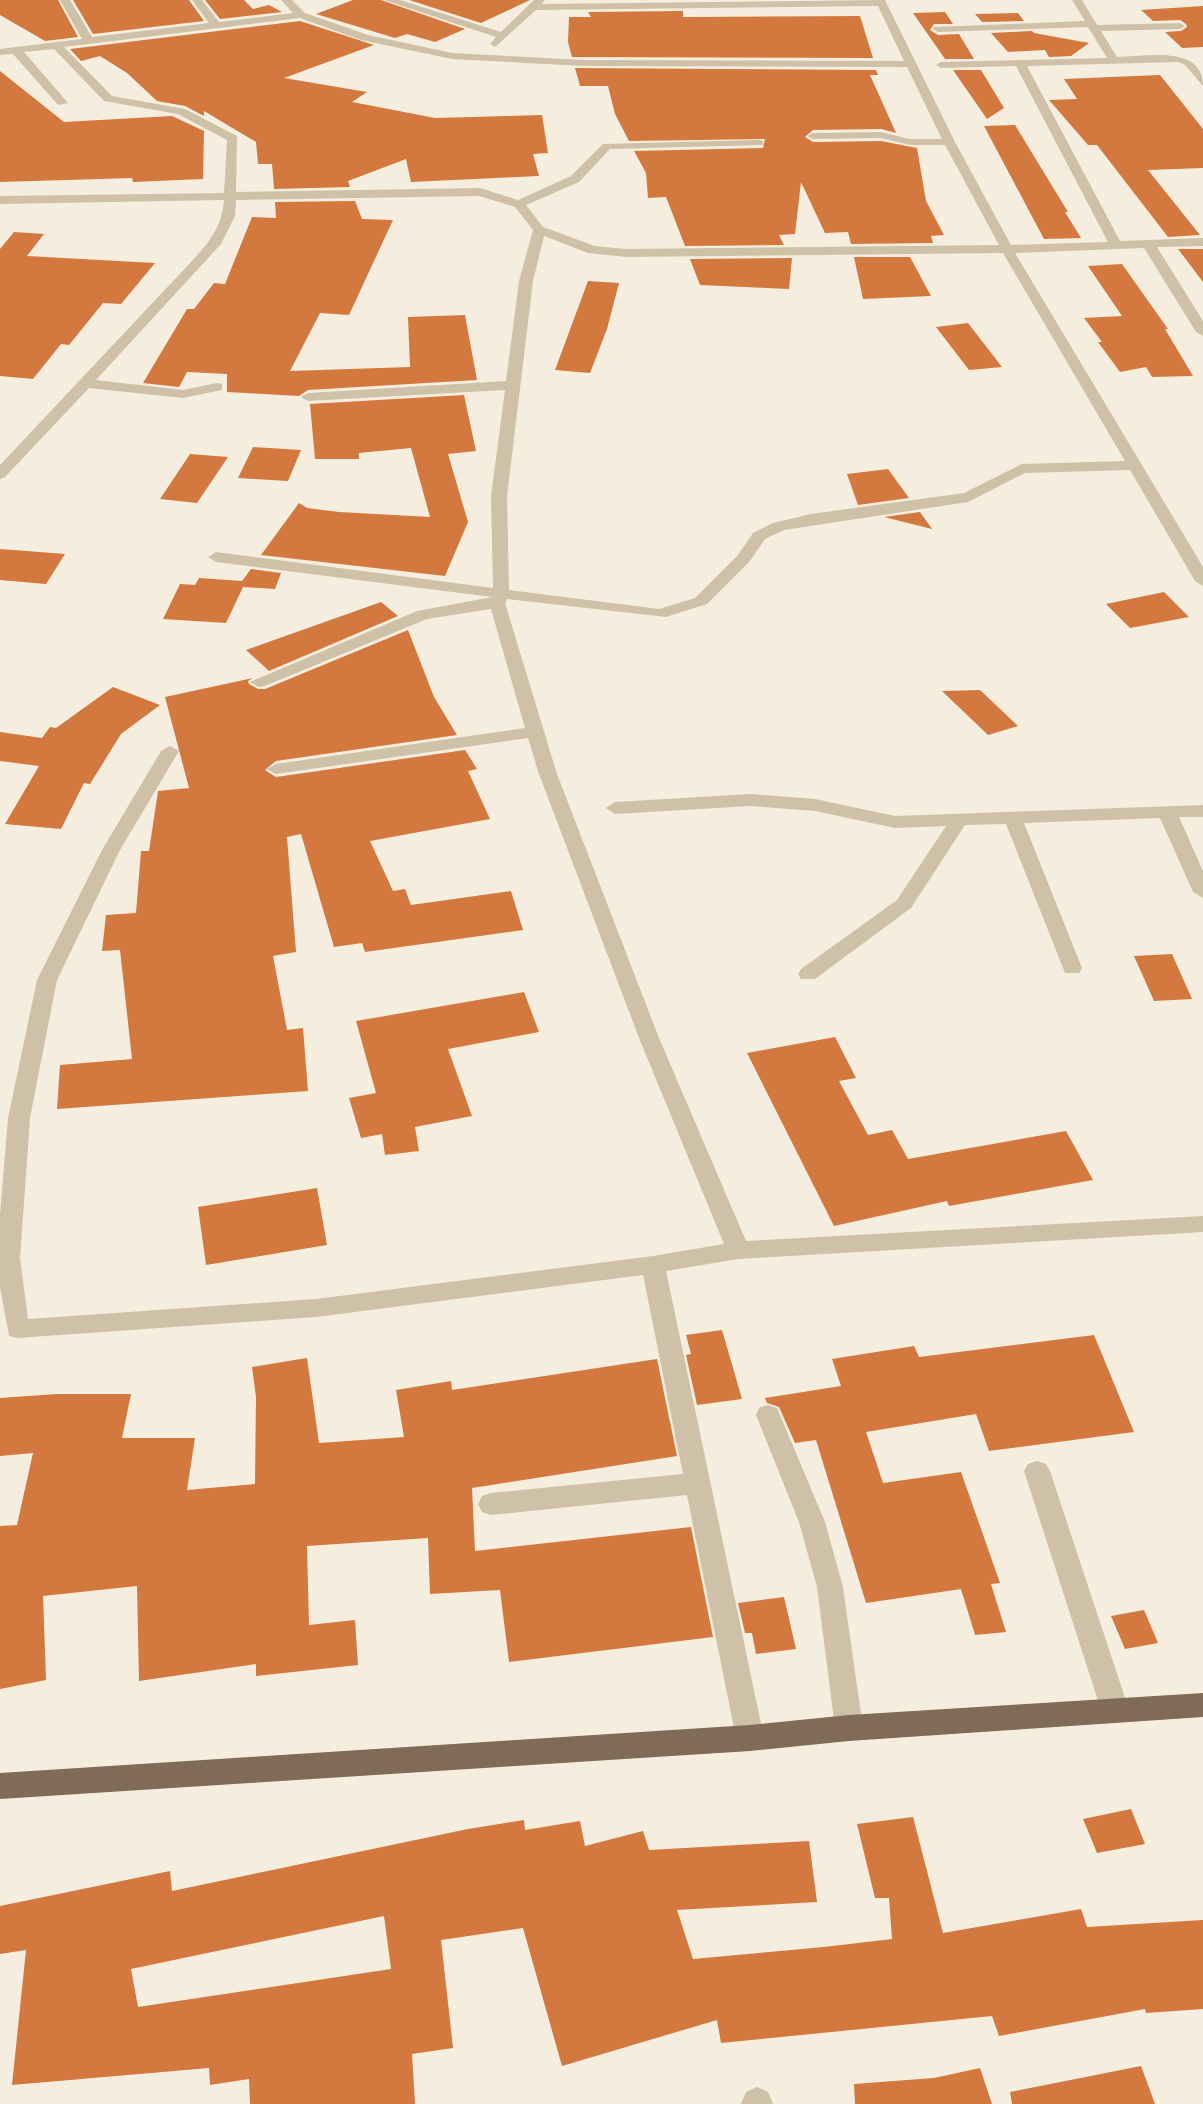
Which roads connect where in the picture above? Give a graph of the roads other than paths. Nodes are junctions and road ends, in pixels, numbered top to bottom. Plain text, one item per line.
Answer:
1 (65, 0) edge
2 (197, 0) edge
3 (286, 0) edge
4 (389, 0) edge
5 (1077, 0) edge
6 (881, 1) edge
7 (537, 4) edge
8 (301, 15) junction
9 (216, 26) junction
10 (1093, 26) junction
11 (1180, 26) dead end
12 (938, 29) dead end
13 (504, 36) junction
14 (89, 41) junction
15 (56, 45) junction
16 (16, 50) junction
17 (0, 52) edge
18 (480, 58) junction
19 (1114, 59) junction
20 (1019, 62) junction
21 (911, 64) junction
22 (941, 65) dead end
23 (1203, 83) edge
24 (62, 103) dead end
25 (813, 136) dead end
26 (949, 142) junction
27 (759, 143) dead end
28 (231, 196) junction
29 (0, 200) edge
30 (519, 204) junction
31 (539, 230) junction
32 (1203, 243) edge
33 (1148, 244) junction
34 (1116, 245) junction
35 (1007, 249) junction
36 (1203, 332) edge
37 (86, 383) junction
38 (512, 384) junction
39 (216, 387) dead end
40 (308, 397) dead end
41 (1137, 466) junction
42 (0, 474) edge
43 (216, 557) dead end
44 (1203, 581) edge
45 (499, 599) junction
46 (259, 682) dead end
47 (533, 732) junction
48 (170, 751) dead end
49 (276, 769) dead end
50 (615, 808) dead end
51 (1203, 811) edge
52 (1167, 812) junction
53 (1014, 820) junction
54 (958, 822) junction
55 (1203, 892) edge
56 (1072, 968) dead end
57 (808, 974) dead end
58 (1203, 1224) edge
59 (738, 1250) junction
60 (653, 1265) junction
61 (9, 1329) edge
62 (768, 1415) dead end
63 (1037, 1471) dead end
64 (698, 1483) junction
65 (491, 1504) dead end
66 (1203, 1704) edge
67 (1115, 1710) junction
68 (849, 1728) junction
69 (750, 1738) junction
70 (0, 1786) edge

1 - 14 street
2 - 9 street
3 - 8 street
4 - 13 street
5 - 10 street
6 - 7 street
6 - 21 street
7 - 13 street
8 - 9 street
8 - 18 street
9 - 14 street
10 - 11 street
10 - 12 street
10 - 19 street
13 - 18 street
14 - 15 street
15 - 16 street
15 - 28 street
16 - 17 street
16 - 24 street
18 - 21 street
19 - 20 street
19 - 23 street
20 - 22 street
20 - 34 street
21 - 26 street
25 - 26 street
26 - 35 street
27 - 30 street
28 - 29 street
28 - 30 street
28 - 37 street
30 - 31 street
31 - 35 street
31 - 38 street
32 - 33 street
33 - 34 street
33 - 36 street
34 - 35 street
35 - 41 street
37 - 39 street
37 - 42 street
38 - 40 street
38 - 45 street
41 - 44 street
41 - 45 street
43 - 45 street
45 - 46 street
45 - 47 street
47 - 49 street
47 - 59 street
48 - 61 street
50 - 54 street
51 - 52 street
52 - 53 street
52 - 55 street
53 - 54 street
53 - 56 street
54 - 57 street
58 - 59 street
59 - 60 street
60 - 61 street
60 - 64 street
62 - 68 street
63 - 67 street
64 - 65 street
64 - 69 street
66 - 67 main road
67 - 68 main road
68 - 69 main road
69 - 70 main road

